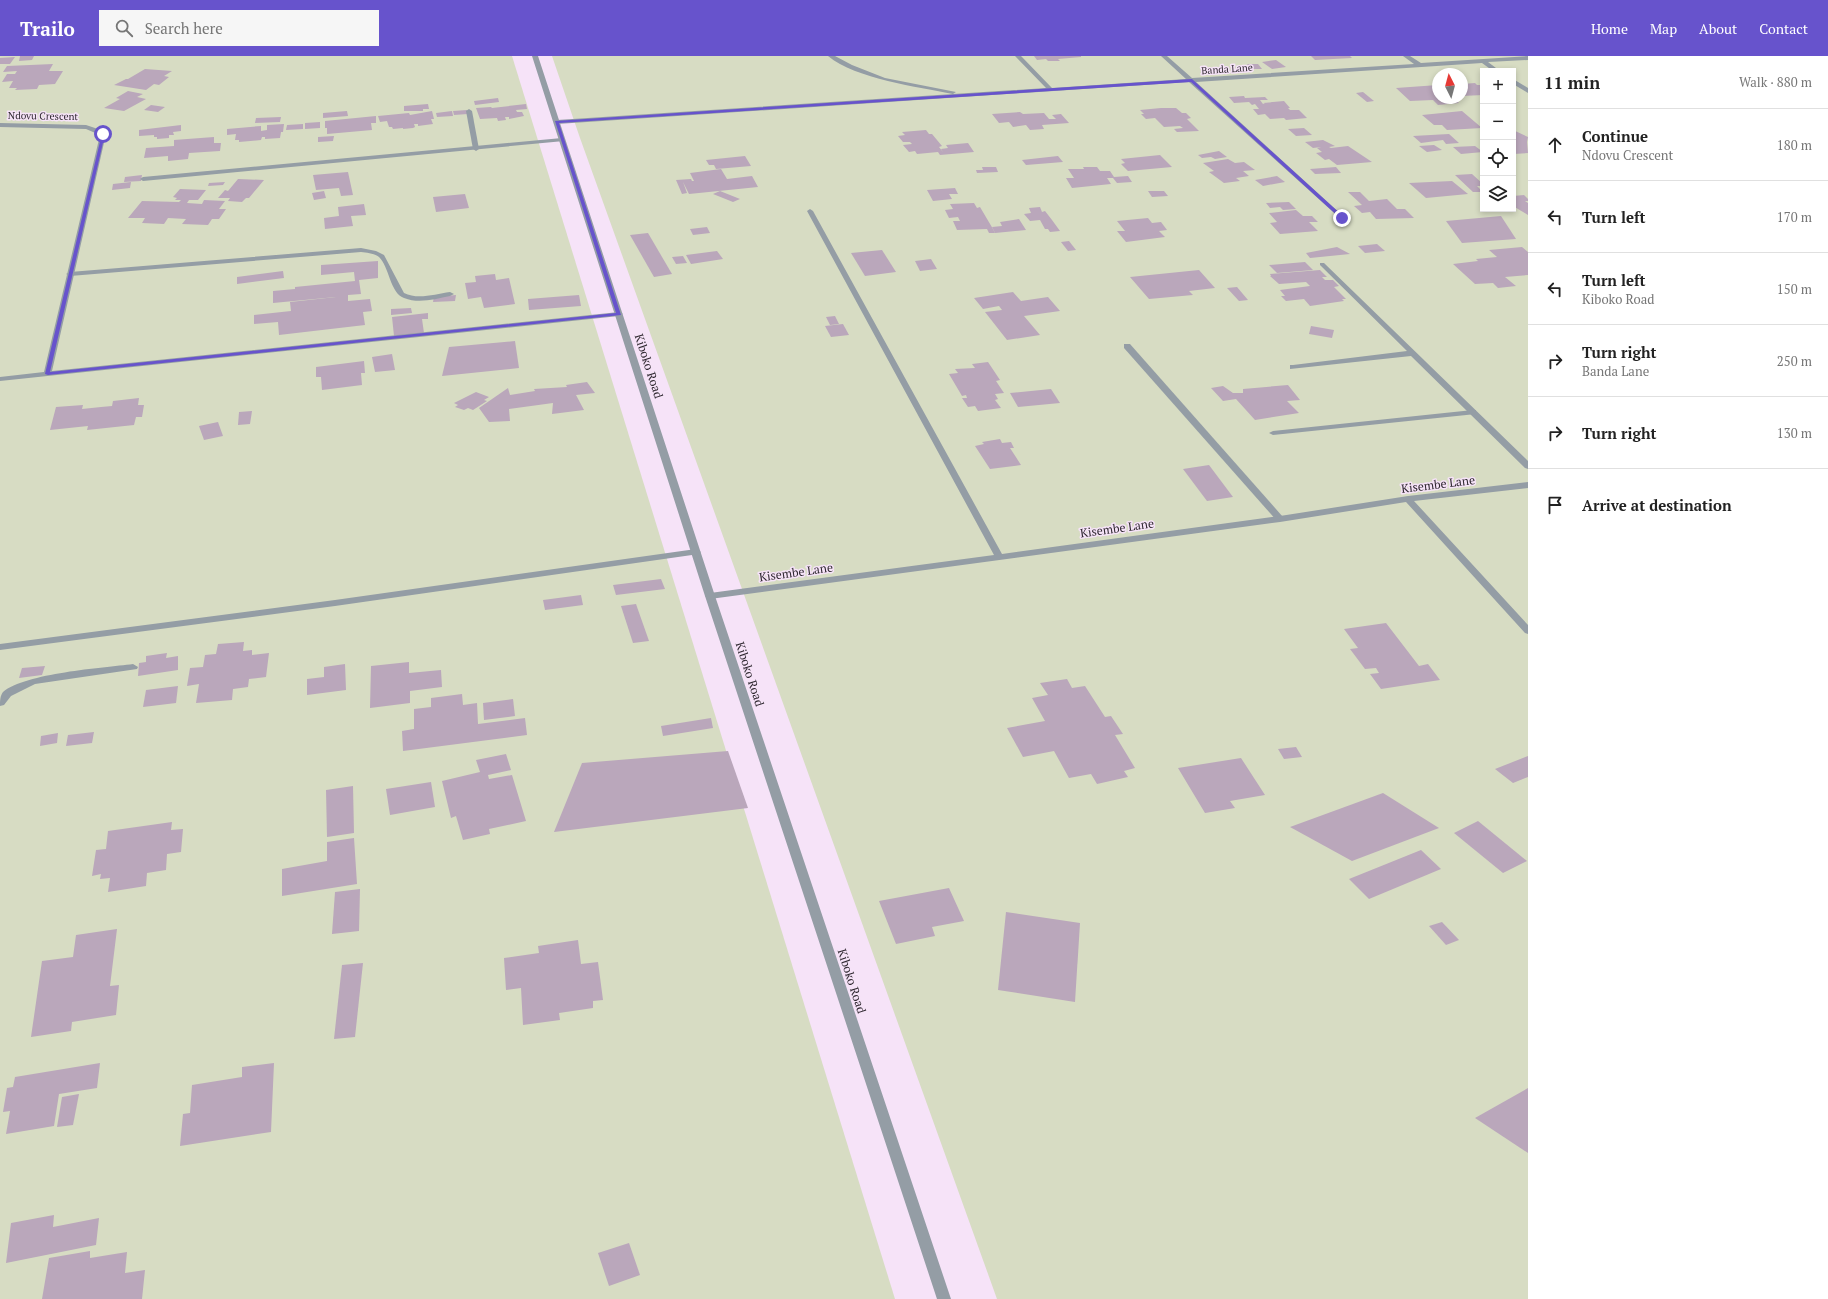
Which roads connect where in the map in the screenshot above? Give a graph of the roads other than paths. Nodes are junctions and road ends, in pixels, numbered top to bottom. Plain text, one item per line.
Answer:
1 (535, 56) edge
2 (831, 56) edge
3 (1018, 56) edge
4 (1164, 56) edge
5 (1406, 56) edge
6 (1528, 58) edge
7 (1483, 61) junction
8 (1420, 66) junction
9 (1493, 68) edge
10 (1192, 80) junction
11 (1516, 83) edge
12 (1050, 90) junction
13 (1528, 91) edge
14 (966, 95) junction
15 (470, 111) dead end
16 (557, 122) junction
17 (0, 125) edge
18 (562, 140) junction
19 (476, 149) junction
20 (143, 179) dead end
21 (810, 211) dead end
22 (1342, 218) dead end
23 (1322, 264) dead end
24 (70, 274) junction
25 (450, 294) dead end
26 (619, 314) junction
27 (1127, 346) dead end
28 (1413, 353) junction
29 (1293, 367) dead end
30 (48, 374) junction
31 (0, 379) edge
32 (1473, 412) junction
33 (1273, 433) dead end
34 (1528, 466) edge
35 (1528, 485) edge
36 (1408, 499) junction
37 (1280, 519) junction
38 (696, 552) junction
39 (998, 556) junction
40 (710, 596) junction
41 (1528, 631) edge
42 (0, 647) edge
43 (133, 667) dead end
44 (0, 703) edge
45 (944, 1299) edge

1 - 16 street, Kiboko Road
2 - 14 street
3 - 12 street
4 - 10 street
5 - 8 street
6 - 7 street, Banda Lane
7 - 8 street, Banda Lane
7 - 9 street
8 - 10 street, Banda Lane
10 - 12 street, Banda Lane
10 - 22 street
11 - 13 street
12 - 14 street, Banda Lane
14 - 16 street, Banda Lane
15 - 19 street
16 - 18 street, Kiboko Road
17 - 24 street, Ndovu Crescent
18 - 19 street
18 - 26 street, Kiboko Road
19 - 20 street
21 - 39 street
23 - 28 street
24 - 25 street
24 - 30 street, Ndovu Crescent
26 - 30 street
26 - 38 street, Kiboko Road
27 - 37 street
28 - 29 street
28 - 32 street
30 - 31 street
32 - 33 street
32 - 34 street
35 - 36 street, Kisembe Lane
36 - 37 street, Kisembe Lane
36 - 41 street
37 - 39 street, Kisembe Lane
38 - 40 street, Kiboko Road
38 - 42 street
39 - 40 street, Kisembe Lane
40 - 45 street, Kiboko Road
43 - 44 street

